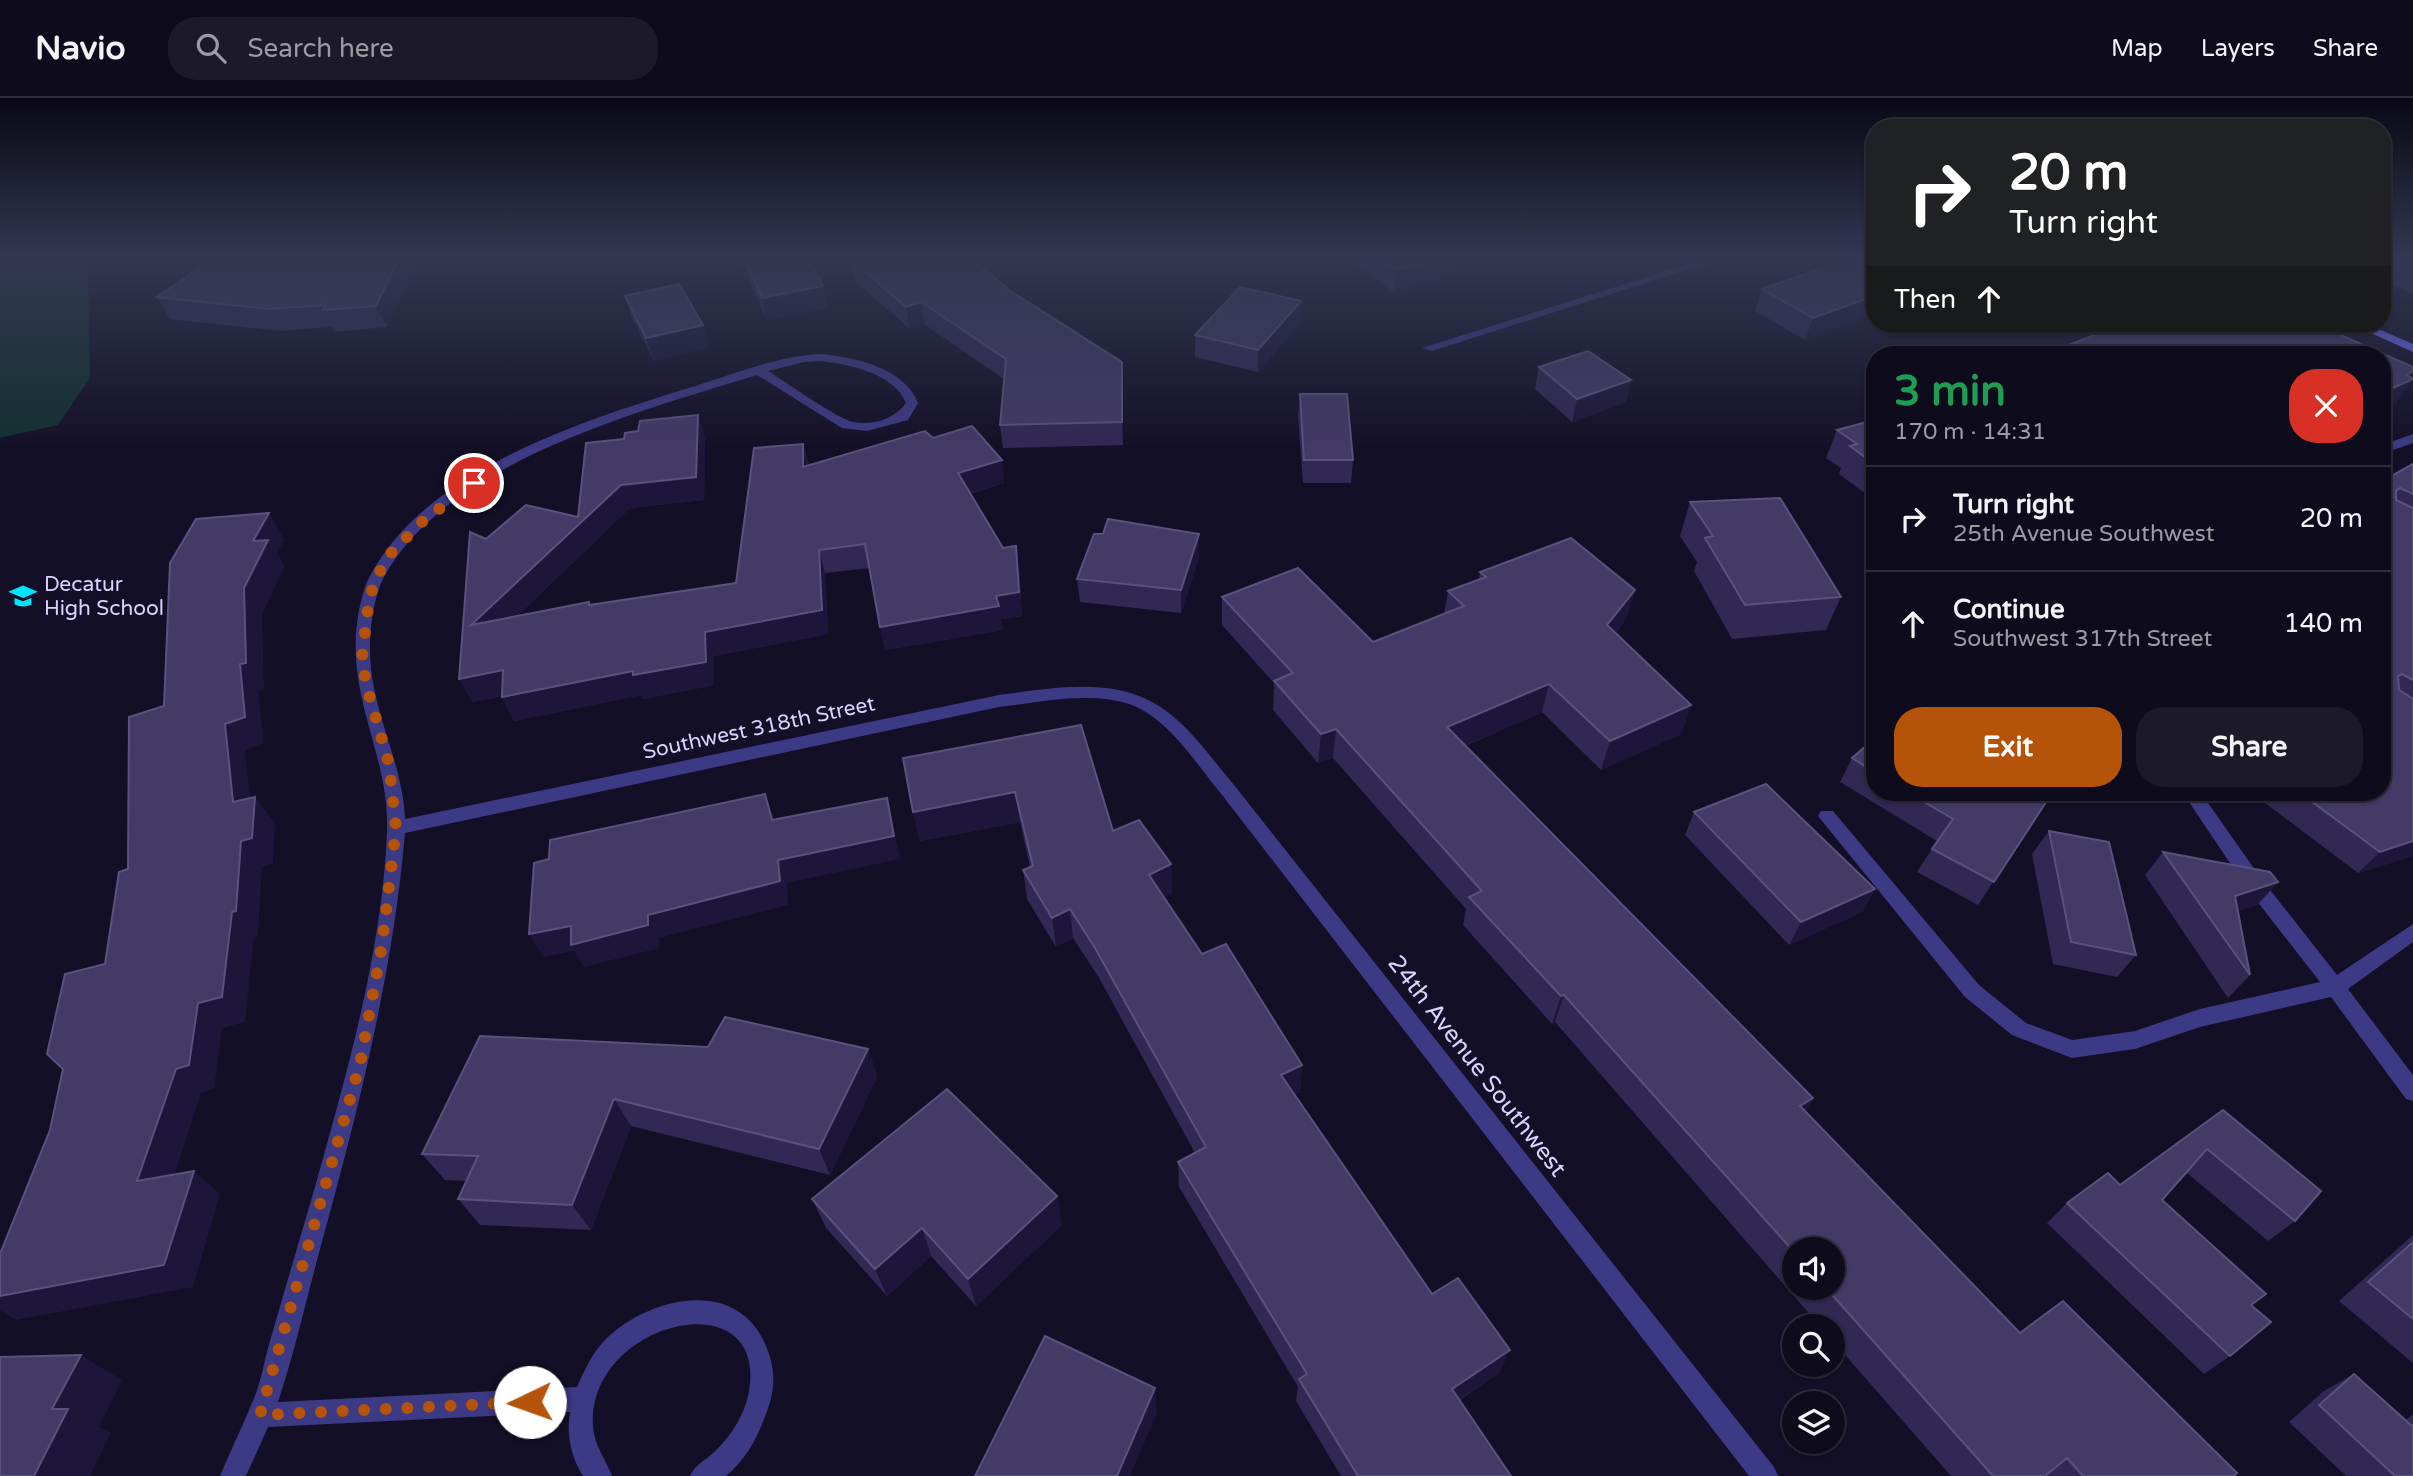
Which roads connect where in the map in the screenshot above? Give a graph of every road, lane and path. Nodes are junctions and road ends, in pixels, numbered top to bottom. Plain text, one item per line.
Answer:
1 (1508, 323) edge
2 (2378, 333) edge
3 (1428, 348) dead end
4 (2413, 348) edge
5 (758, 370) junction
6 (2413, 439) edge
7 (2391, 447) edge
8 (1135, 701) joint
9 (2197, 801) edge
10 (1827, 816) dead end
11 (396, 828) junction
12 (2413, 932) edge
13 (2336, 987) junction
14 (2413, 1092) edge
15 (583, 1399) junction
16 (260, 1415) junction
17 (233, 1476) edge
18 (599, 1476) edge
19 (703, 1476) edge
20 (1765, 1476) edge

1 - 3 street
2 - 4 main road
5 - 5 street
5 - 11 street
6 - 7 street
8 - 11 street, Southwest 318th Street
8 - 20 street, 24th Avenue Southwest
9 - 13 street
10 - 13 street
11 - 16 street
12 - 13 street
13 - 14 street
15 - 16 street
15 - 18 street
15 - 19 street
16 - 17 street

